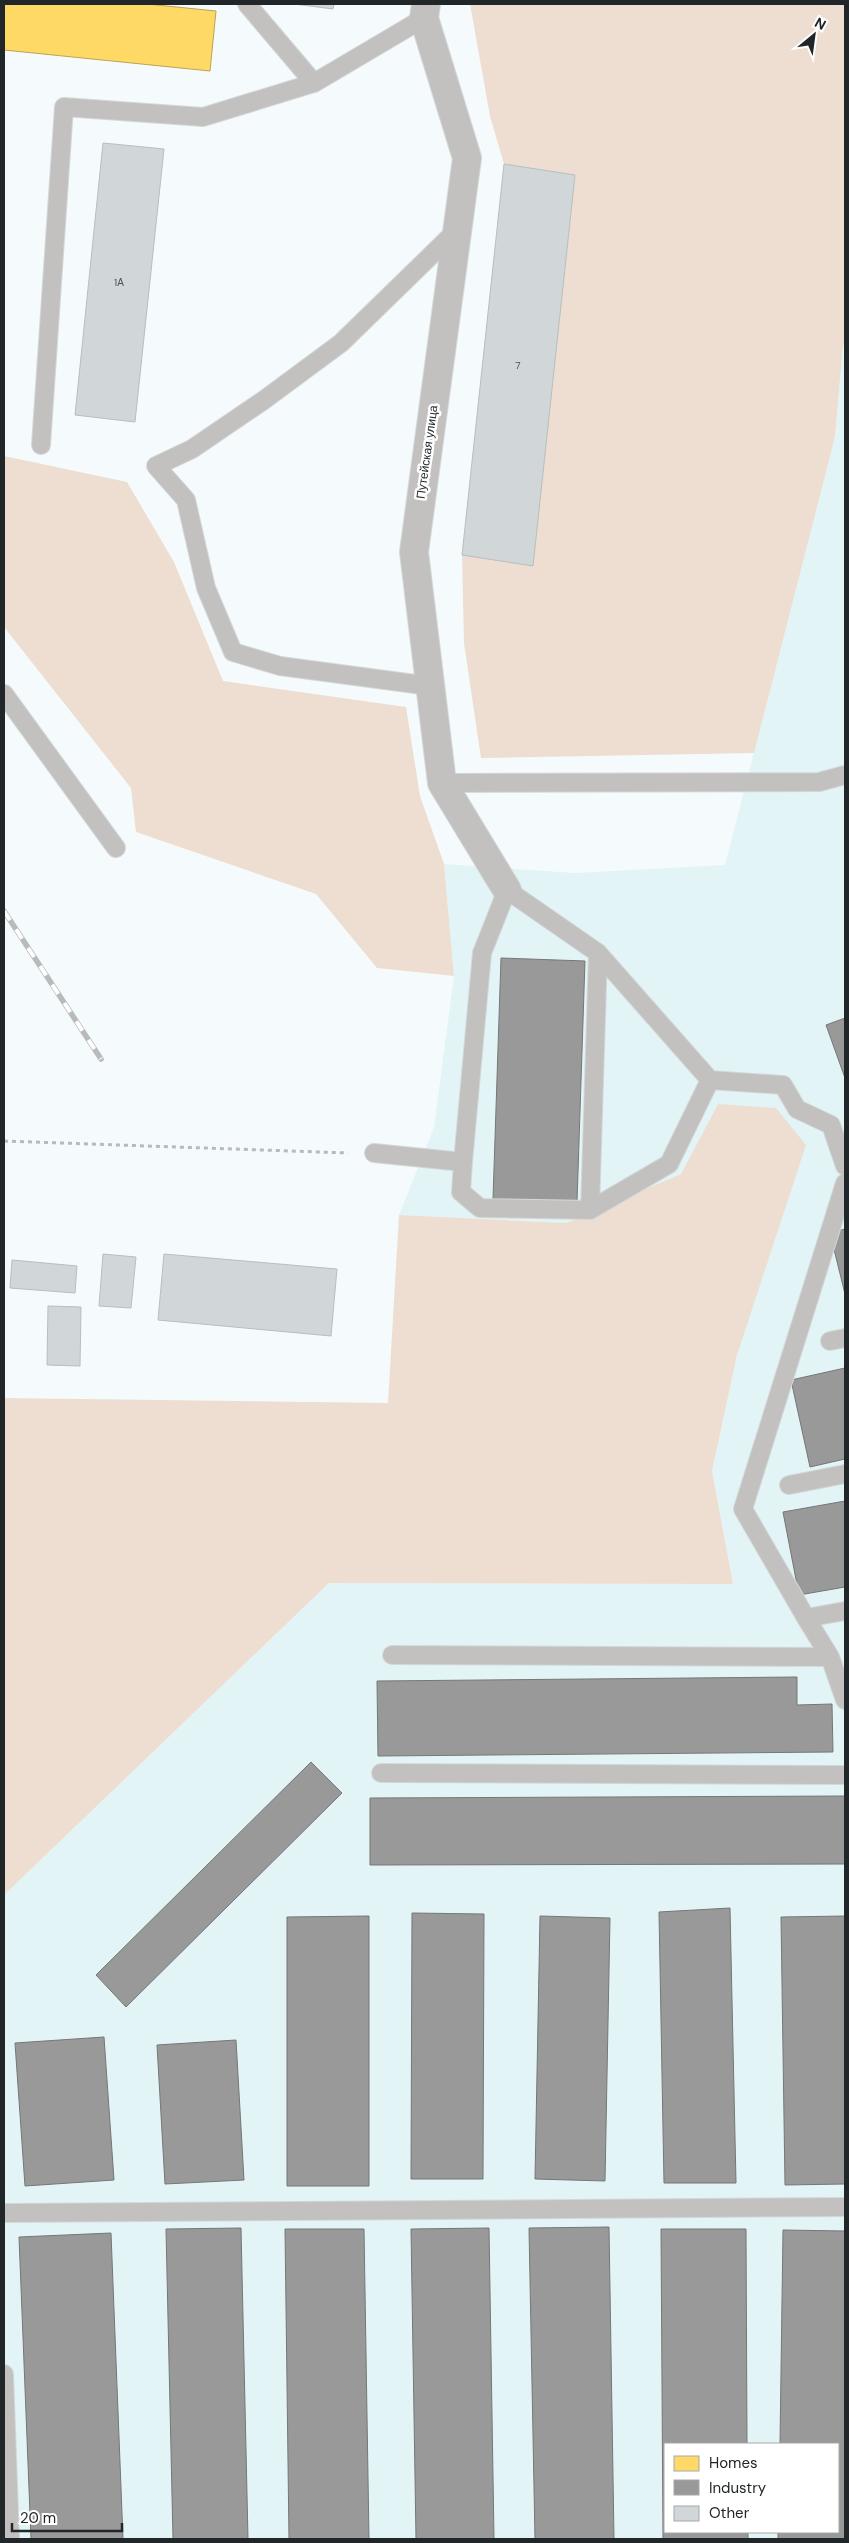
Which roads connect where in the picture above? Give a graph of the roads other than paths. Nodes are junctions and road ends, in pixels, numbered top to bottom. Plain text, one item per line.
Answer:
1 (247, 4) edge
2 (426, 11) edge
3 (314, 83) junction
4 (457, 230) junction
5 (41, 445) dead end
6 (430, 686) junction
7 (4, 694) edge
8 (845, 775) edge
9 (442, 783) junction
10 (116, 848) dead end
11 (506, 890) junction
12 (598, 953) junction
13 (710, 1080) junction
14 (838, 1124) edge
15 (374, 1153) road end
16 (463, 1162) junction
17 (845, 1166) edge
18 (845, 1183) edge
19 (590, 1210) junction
20 (845, 1474) edge
21 (789, 1485) dead end
22 (845, 1610) edge
23 (806, 1618) junction
24 (392, 1655) dead end
25 (830, 1657) junction
26 (845, 1700) edge
27 (381, 1774) dead end
28 (845, 1774) edge
29 (845, 2207) edge
30 (4, 2213) edge
31 (4, 2374) edge
32 (10, 2539) edge

1 - 3 lane
2 - 3 lane
2 - 4 street, Путейская улица
3 - 5 lane
4 - 6 street, Путейская улица
4 - 6 lane
6 - 9 street, Путейская улица
7 - 10 lane
8 - 9 lane
9 - 11 street, Путейская улица
11 - 12 lane
11 - 16 lane
12 - 13 lane
12 - 19 lane
13 - 14 lane
13 - 19 lane
14 - 17 lane
15 - 16 lane
16 - 19 lane
18 - 23 lane
20 - 21 lane
22 - 23 lane
23 - 25 lane
24 - 25 lane
25 - 26 lane
27 - 28 lane
29 - 30 lane
31 - 32 lane

